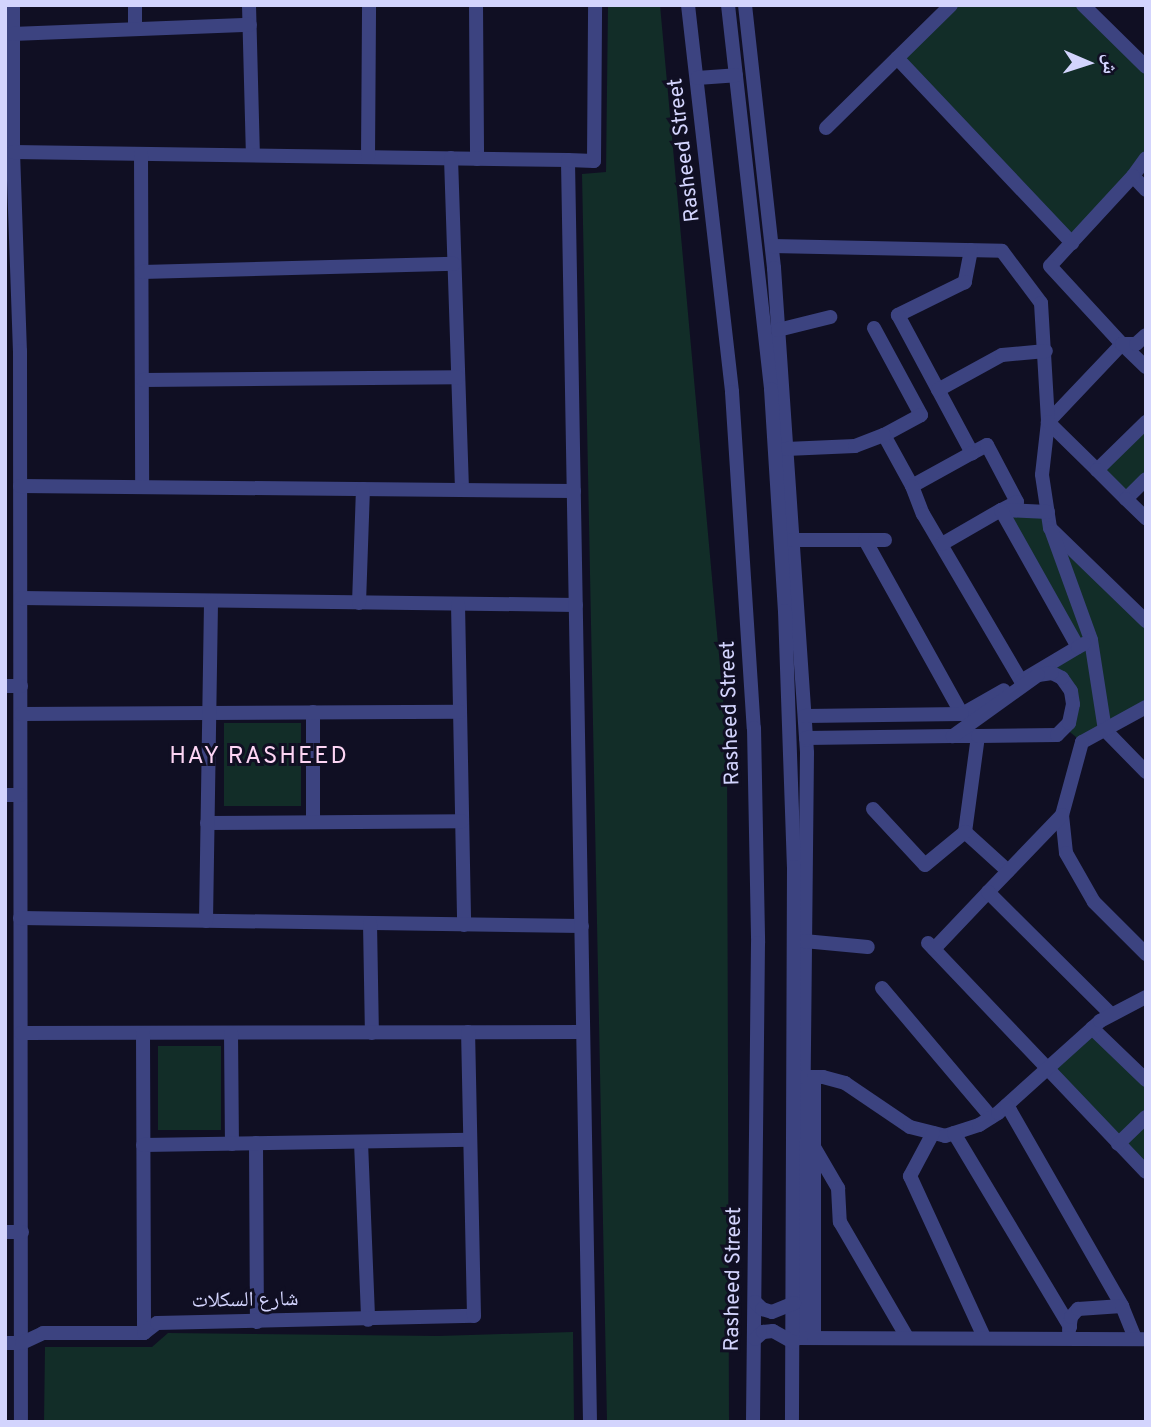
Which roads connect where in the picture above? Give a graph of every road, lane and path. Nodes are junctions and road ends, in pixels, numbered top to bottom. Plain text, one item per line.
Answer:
1 (13, 5) edge
2 (135, 5) edge
3 (250, 5) edge
4 (369, 5) edge
5 (476, 5) edge
6 (596, 5) edge
7 (688, 5) edge
8 (728, 5) edge
9 (745, 5) edge
10 (951, 5) edge
11 (1083, 5) edge
12 (250, 24) junction
13 (135, 29) junction
14 (12, 34) junction
15 (897, 58) junction
16 (1146, 67) edge
17 (736, 75) junction
18 (697, 78) junction
19 (826, 128) dead end
20 (13, 152) junction
21 (141, 153) junction
22 (253, 155) junction
23 (368, 157) junction
24 (451, 158) junction
25 (1146, 158) edge
26 (477, 159) junction
27 (568, 160) junction
28 (1133, 177) junction
29 (1146, 190) edge
30 (1072, 243) junction
31 (772, 246) junction
32 (971, 250) junction
33 (454, 264) junction
34 (142, 272) junction
35 (830, 317) dead end
36 (874, 328) dead end
37 (778, 330) junction
38 (1146, 335) edge
39 (1122, 344) junction
40 (12, 351) edge
41 (1046, 351) junction
42 (1146, 367) edge
43 (458, 377) junction
44 (143, 380) junction
45 (939, 390) junction
46 (1048, 422) junction
47 (1146, 422) edge
48 (884, 435) junction
49 (786, 449) junction
50 (972, 453) junction
51 (1097, 470) junction
52 (1146, 479) edge
53 (20, 486) junction
54 (912, 486) junction
55 (142, 487) junction
56 (363, 489) junction
57 (462, 490) junction
58 (574, 491) junction
59 (1126, 499) junction
60 (1001, 510) junction
61 (1048, 512) junction
62 (1146, 519) edge
63 (1050, 528) junction
64 (793, 540) junction
65 (865, 540) junction
66 (885, 540) dead end
67 (942, 544) junction
68 (20, 598) junction
69 (211, 601) junction
70 (359, 603) junction
71 (458, 604) junction
72 (576, 605) junction
73 (1146, 621) edge
74 (1091, 640) junction
75 (1078, 647) junction
76 (1021, 681) junction
77 (21, 685) junction
78 (5, 686) edge
79 (1146, 708) edge
80 (313, 712) junction
81 (460, 712) junction
82 (209, 713) junction
83 (21, 714) junction
84 (962, 714) junction
85 (804, 716) junction
86 (1065, 727) junction
87 (1105, 730) junction
88 (953, 736) junction
89 (978, 736) junction
90 (806, 738) junction
91 (1082, 742) junction
92 (1146, 772) edge
93 (13, 795) edge
94 (873, 809) dead end
95 (1062, 815) junction
96 (461, 821) junction
97 (207, 822) junction
98 (313, 822) junction
99 (965, 832) junction
100 (1008, 871) junction
101 (988, 892) junction
102 (20, 918) junction
103 (206, 921) junction
104 (370, 923) junction
105 (464, 925) junction
106 (582, 926) junction
107 (804, 941) junction
108 (868, 947) dead end
109 (1146, 954) edge
110 (882, 988) dead end
111 (1146, 997) edge
112 (1111, 1014) junction
113 (1092, 1028) junction
114 (468, 1032) junction
115 (583, 1032) junction
116 (21, 1033) junction
117 (231, 1033) junction
118 (372, 1033) junction
119 (143, 1034) junction
120 (1048, 1070) junction
121 (808, 1077) junction
122 (1146, 1080) edge
123 (1007, 1105) junction
124 (1146, 1116) edge
125 (991, 1117) junction
126 (5, 1121) edge
127 (21, 1122) junction
128 (933, 1133) junction
129 (954, 1133) junction
130 (470, 1140) junction
131 (361, 1142) junction
132 (232, 1143) junction
133 (256, 1143) junction
134 (1118, 1144) junction
135 (143, 1145) junction
136 (813, 1146) junction
137 (1146, 1172) edge
138 (5, 1232) edge
139 (22, 1232) junction
140 (755, 1302) junction
141 (794, 1303) junction
142 (1122, 1306) junction
143 (368, 1320) junction
144 (257, 1322) junction
145 (144, 1333) junction
146 (1069, 1333) junction
147 (907, 1337) junction
148 (984, 1337) junction
149 (755, 1339) junction
150 (800, 1339) junction
151 (1140, 1339) edge
152 (5, 1343) edge
153 (22, 1343) junction
154 (21, 1422) edge
155 (590, 1422) edge
156 (753, 1422) edge
157 (792, 1422) edge

1 - 14 street
2 - 13 street
3 - 12 street
4 - 23 street
5 - 26 street
6 - 27 street
7 - 18 street, Rasheed Street
8 - 17 street
9 - 31 street
10 - 15 street
11 - 16 street
12 - 13 street
12 - 22 street
13 - 14 street
14 - 20 street
15 - 19 street
15 - 30 street
17 - 18 street
17 - 141 street
18 - 140 street, Rasheed Street
20 - 21 street
20 - 40 street
21 - 22 street
21 - 34 street
22 - 23 street
23 - 24 street
24 - 26 street
24 - 33 street
25 - 28 street
26 - 27 street
27 - 58 street
28 - 29 street
28 - 30 street
30 - 39 street
31 - 32 street
31 - 37 street
32 - 41 street
32 - 45 street
33 - 34 street
33 - 43 street
34 - 44 street
35 - 37 street
36 - 48 street
37 - 49 street
38 - 39 street
39 - 42 street
39 - 46 street
40 - 53 street
41 - 45 street
41 - 46 street
43 - 44 street
43 - 57 street
44 - 55 street
45 - 50 street
46 - 51 street
46 - 61 street
47 - 51 street
48 - 49 street
48 - 54 street
49 - 64 street
50 - 54 street
50 - 60 street
51 - 59 street
52 - 59 street
53 - 55 street
53 - 68 street
54 - 67 street
55 - 56 street
56 - 57 street
56 - 70 street
57 - 58 street
58 - 72 street
59 - 62 street
60 - 61 street
60 - 67 street
60 - 75 street
61 - 63 street
63 - 73 street
63 - 74 street
64 - 65 street
64 - 85 street
65 - 66 street
65 - 84 street
67 - 76 street
68 - 69 street
68 - 77 street
69 - 70 street
69 - 82 street
70 - 71 street
71 - 72 street
71 - 81 street
72 - 106 street
74 - 75 street
74 - 87 street
75 - 76 street
76 - 84 street
77 - 78 street
77 - 83 street
79 - 87 street
80 - 81 street
80 - 82 street
80 - 98 street
81 - 96 street
82 - 83 street
82 - 97 street
83 - 93 street
84 - 85 street
85 - 90 street
86 - 88 street
86 - 89 street
86 - 91 street
87 - 91 street
87 - 92 street
88 - 89 street
88 - 90 street
89 - 99 street
90 - 107 street
91 - 95 street
93 - 102 street
94 - 99 street
95 - 100 street
95 - 109 street
96 - 98 street
96 - 105 street
97 - 98 street
97 - 103 street
99 - 100 street
100 - 101 street
101 - 112 street
101 - 120 street
102 - 103 street
102 - 116 street
103 - 104 street
104 - 105 street
104 - 118 street
105 - 106 street
106 - 115 street
107 - 108 street
107 - 121 street
110 - 125 street
111 - 112 street
112 - 113 street
113 - 120 street
113 - 122 street
114 - 115 street
114 - 118 street
114 - 130 street
115 - 155 street
116 - 119 street
116 - 127 street
117 - 118 street
117 - 119 street
117 - 132 street
119 - 135 street
120 - 123 street
120 - 134 street
121 - 128 street
121 - 136 street
121 - 150 street
123 - 125 street
123 - 142 street
124 - 134 street
125 - 129 street
126 - 127 street
127 - 139 street
128 - 129 street
128 - 148 street
129 - 146 street
130 - 131 street
130 - 143 street, شارع السكلات
131 - 133 street
131 - 143 street
132 - 133 street
132 - 135 street
133 - 144 street
134 - 137 street
135 - 145 street
136 - 147 street
136 - 150 street
138 - 139 street
139 - 153 street
140 - 141 street
140 - 149 street, Rasheed Street
141 - 150 street
142 - 146 street
142 - 151 street
143 - 144 street, شارع السكلات
144 - 145 street, شارع السكلات
145 - 153 street, شارع السكلات
146 - 148 street
146 - 151 street
147 - 148 street
147 - 150 street
149 - 150 street
149 - 156 street, Rasheed Street
150 - 157 street
152 - 153 street, شارع السكلات
153 - 154 street

